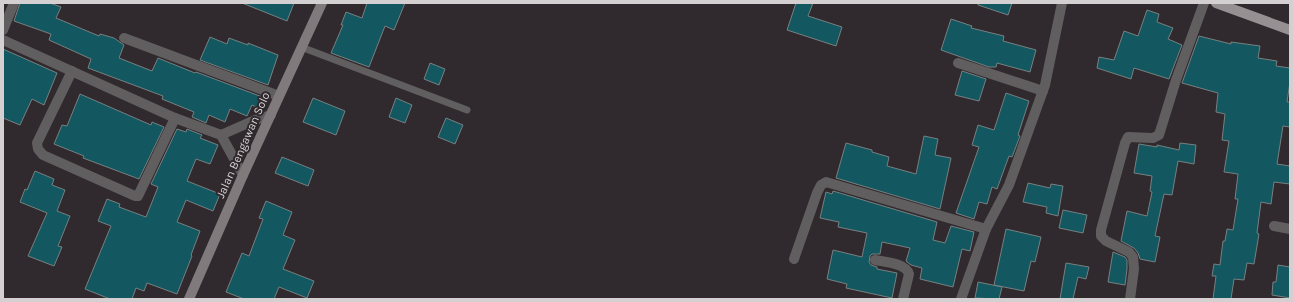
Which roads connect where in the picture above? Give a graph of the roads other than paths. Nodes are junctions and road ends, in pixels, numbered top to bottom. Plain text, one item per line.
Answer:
1 (14, 3) edge
2 (322, 3) edge
3 (1062, 3) edge
4 (1204, 3) edge
5 (1216, 3) edge
6 (3, 30) edge
7 (1290, 30) edge
8 (124, 38) dead end
9 (3, 40) edge
10 (301, 48) junction
11 (958, 62) dead end
12 (72, 71) junction
13 (1043, 91) junction
14 (279, 96) junction
15 (467, 110) dead end
16 (270, 115) junction
17 (176, 118) junction
18 (221, 134) junction
19 (244, 175) junction
20 (1274, 226) dead end
21 (1290, 228) edge
22 (986, 229) junction
23 (794, 259) dead end
24 (875, 260) dead end
25 (190, 299) edge
26 (903, 299) edge
27 (961, 299) edge
28 (1130, 299) edge

1 - 6 street
2 - 10 main road, Jalan Bengawan Solo
3 - 13 street
4 - 28 street
5 - 7 main road
8 - 14 street
9 - 12 street
10 - 14 main road, Jalan Bengawan Solo
10 - 15 lane
11 - 13 street
12 - 17 street
12 - 17 street
13 - 22 street
14 - 16 main road, Jalan Bengawan Solo
16 - 18 street
16 - 19 main road, Jalan Bengawan Solo
17 - 18 street
18 - 19 street
19 - 25 main road, Jalan Bengawan Solo
20 - 21 street
22 - 23 street
22 - 27 street
24 - 26 street

